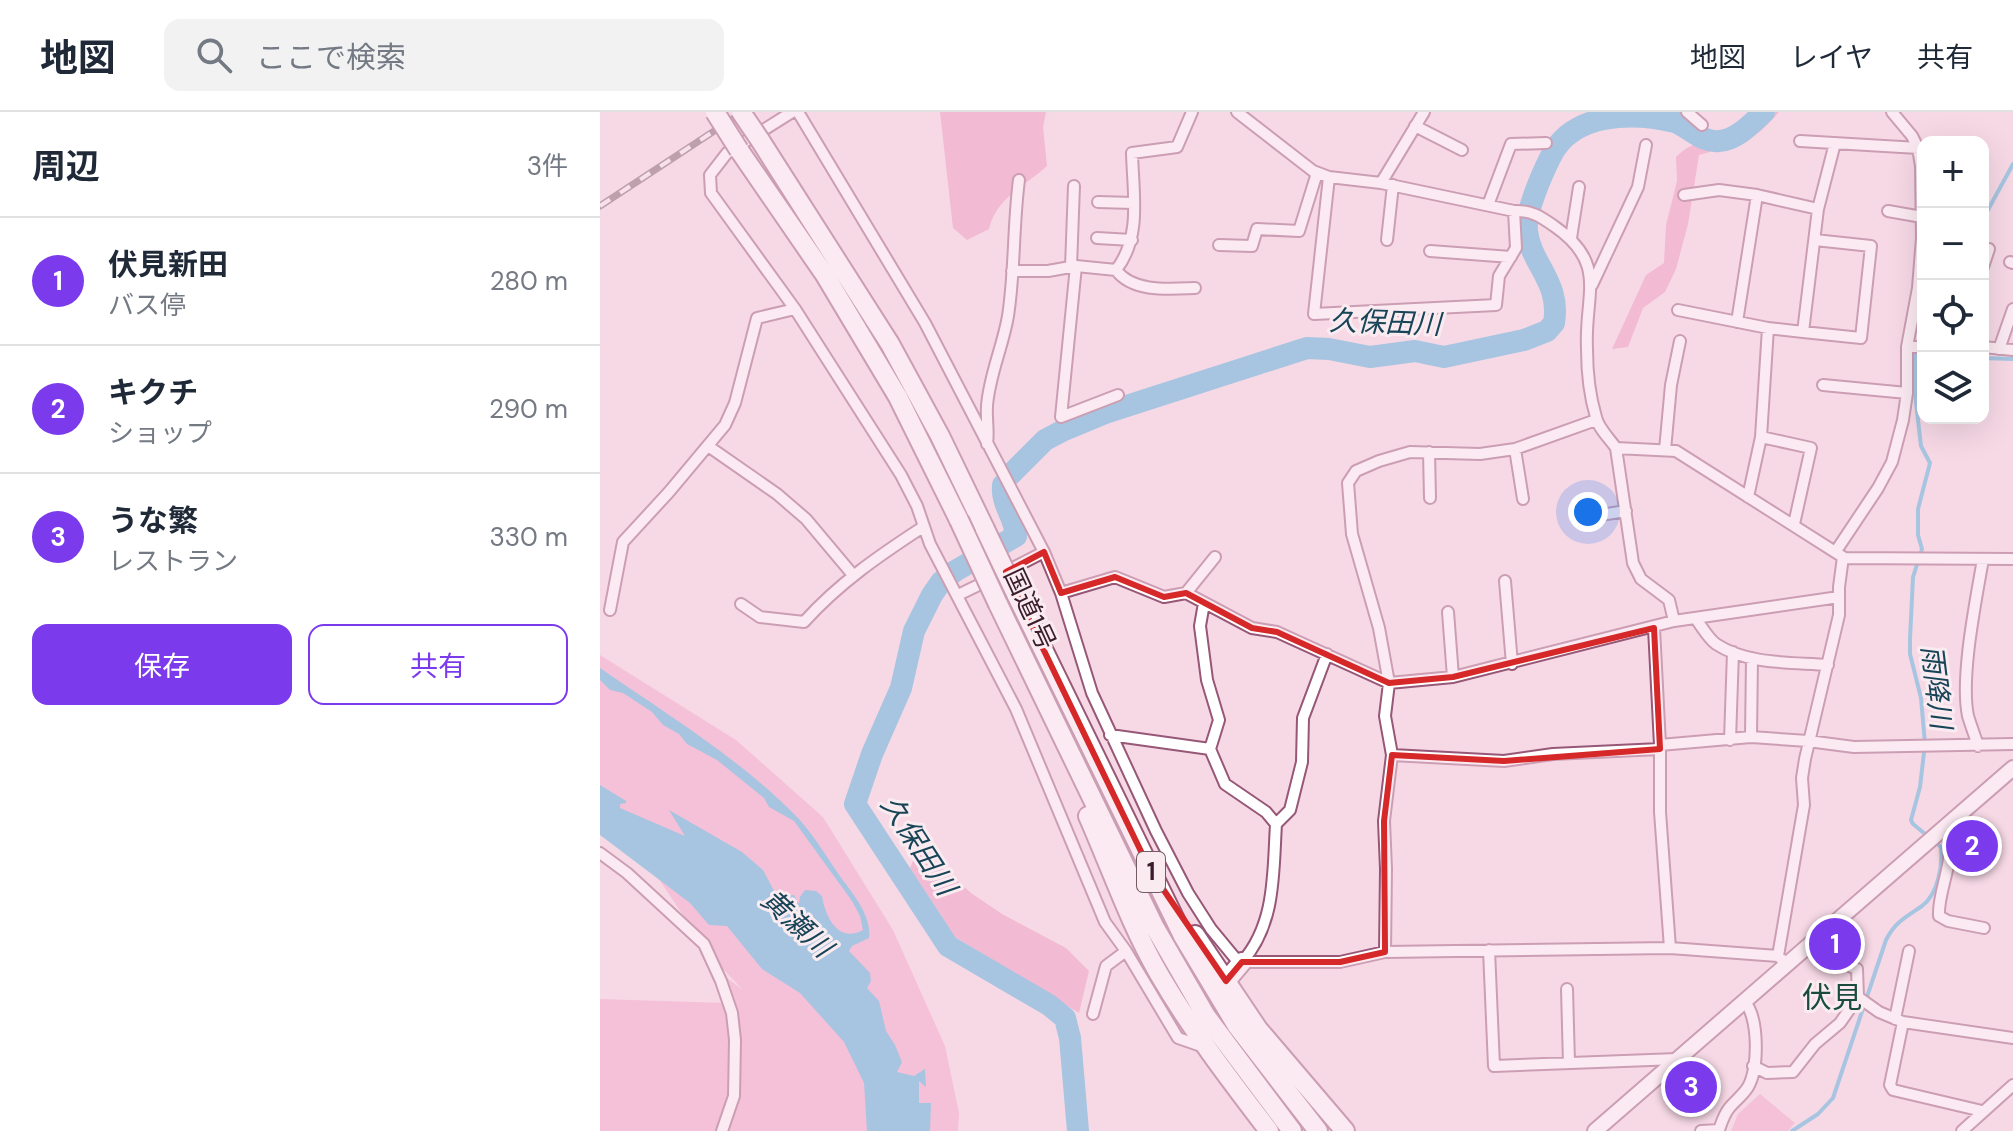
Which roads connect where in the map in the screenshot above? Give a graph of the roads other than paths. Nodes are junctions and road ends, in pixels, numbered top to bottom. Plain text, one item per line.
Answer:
1 (715, 112) edge
2 (741, 112) edge
3 (792, 112) edge
4 (798, 112) edge
5 (1192, 112) edge
6 (1237, 112) edge
7 (1424, 112) edge
8 (1687, 112) edge
9 (1892, 112) edge
10 (1702, 125) dead end
11 (1415, 126) junction
12 (1800, 141) dead end
13 (1546, 143) dead end
14 (1835, 143) junction
15 (1646, 145) dead end
16 (1917, 146) edge
17 (1917, 148) edge
18 (1462, 150) dead end
19 (1317, 173) junction
20 (1329, 177) junction
21 (1019, 180) dead end
22 (1381, 183) junction
23 (1393, 185) junction
24 (1074, 186) dead end
25 (1579, 187) dead end
26 (1684, 195) dead end
27 (1757, 195) junction
28 (1098, 202) dead end
29 (1133, 203) junction
30 (1488, 205) junction
31 (1818, 209) junction
32 (1518, 211) junction
33 (1888, 211) dead end
34 (1917, 216) edge
35 (1097, 238) dead end
36 (1571, 238) junction
37 (1132, 240) junction
38 (1387, 240) dead end
39 (1815, 240) junction
40 (1219, 245) dead end
41 (1430, 251) dead end
42 (1511, 257) junction
43 (1073, 266) junction
44 (1116, 270) junction
45 (1012, 271) junction
46 (1918, 280) edge
47 (1592, 285) junction
48 (1195, 288) dead end
49 (795, 309) junction
50 (2013, 309) edge
51 (1678, 310) dead end
52 (1737, 322) junction
53 (1768, 328) junction
54 (1803, 332) junction
55 (1680, 341) dead end
56 (1907, 347) junction
57 (1917, 347) edge
58 (1989, 348) edge
59 (1999, 349) junction
60 (2013, 350) edge
61 (1823, 385) dead end
62 (1907, 393) junction
63 (1118, 395) dead end
64 (1596, 420) junction
65 (1761, 437) junction
66 (987, 445) junction
67 (708, 446) junction
68 (1616, 448) junction
69 (1515, 449) junction
70 (1665, 450) junction
71 (1429, 452) junction
72 (1748, 497) junction
73 (1430, 498) dead end
74 (1523, 499) dead end
75 (1626, 511) junction
76 (1581, 518) dead end
77 (1794, 524) junction
78 (923, 527) junction
79 (1044, 552) junction
80 (1840, 555) junction
81 (1215, 557) dead end
82 (1983, 559) junction
83 (2013, 559) edge
84 (853, 575) junction
85 (1505, 581) dead end
86 (1061, 593) junction
87 (1186, 593) junction
88 (958, 595) junction
89 (1839, 597) junction
90 (1204, 603) junction
91 (741, 604) dead end
92 (610, 610) dead end
93 (1448, 612) dead end
94 (1696, 619) junction
95 (1674, 621) junction
96 (1654, 628) junction
97 (1733, 652) junction
98 (1327, 654) junction
99 (1752, 658) junction
100 (1512, 664) junction
101 (1828, 665) junction
102 (1453, 677) junction
103 (1389, 683) junction
104 (1110, 735) junction
105 (1751, 737) junction
106 (1730, 740) junction
107 (1808, 741) junction
108 (2013, 744) edge
109 (1978, 746) junction
110 (1660, 747) junction
111 (1210, 749) junction
112 (1392, 755) junction
113 (2013, 768) edge
114 (1079, 771) junction
115 (1276, 824) junction
116 (1943, 828) junction
117 (600, 853) edge
118 (1150, 870) junction
119 (1984, 928) dead end
120 (1670, 948) junction
121 (1805, 949) junction
122 (1489, 950) junction
123 (1126, 951) junction
124 (1909, 951) dead end
125 (1385, 952) junction
126 (1783, 960) junction
127 (1242, 962) junction
128 (1226, 981) junction
129 (1567, 989) dead end
130 (1858, 997) junction
131 (1744, 1001) junction
132 (1093, 1014) dead end
133 (1899, 1021) junction
134 (2013, 1038) edge
135 (1206, 1048) junction
136 (1677, 1059) junction
137 (1569, 1063) junction
138 (1753, 1066) junction
139 (2013, 1085) edge
140 (1982, 1111) junction
141 (722, 1131) edge
142 (1269, 1131) edge
143 (1292, 1131) edge
144 (1318, 1131) edge
145 (1345, 1131) edge
146 (1595, 1131) edge
147 (1701, 1131) edge
148 (1962, 1131) edge

1 - 114 highway, 国道1号 / 1, bridge
2 - 118 highway, 国道1号 / 1, bridge
3 - 49 street
4 - 66 street
5 - 29 street
6 - 19 street
7 - 11 street
8 - 10 street
9 - 16 street
11 - 18 street
11 - 22 street
12 - 14 street
13 - 30 street
14 - 17 street
14 - 31 street
15 - 47 street
19 - 20 street
19 - 40 street
20 - 22 street
20 - 42 street
21 - 45 street
22 - 23 street
23 - 30 street
23 - 38 street
24 - 43 street
25 - 36 street
26 - 27 street
27 - 31 street
27 - 52 street
28 - 29 street
29 - 37 street
30 - 32 street
31 - 39 street
32 - 36 street
32 - 42 street
33 - 34 street
35 - 37 street
36 - 47 street
37 - 44 street
39 - 54 street
39 - 54 street
41 - 42 street
43 - 44 street
43 - 45 street
43 - 63 street
44 - 48 street
45 - 66 street
46 - 56 street
47 - 64 street
49 - 67 street
49 - 78 street
50 - 59 street
51 - 52 street
52 - 53 street
53 - 54 street
53 - 65 street
55 - 70 street
56 - 57 street
56 - 62 street
58 - 59 street
59 - 60 street
61 - 62 street
62 - 80 street
64 - 68 street
64 - 69 street
65 - 72 street
65 - 77 street
66 - 79 street
67 - 84 street
67 - 92 street
68 - 70 street
68 - 75 street
69 - 71 street
69 - 74 street
70 - 72 street
71 - 73 street
71 - 103 street
72 - 77 street
75 - 76 street
75 - 95 street
77 - 80 street
78 - 84 street
78 - 88 street
79 - 86 street
79 - 88 street
80 - 82 street
80 - 89 street
81 - 87 street
82 - 83 street
82 - 109 street
84 - 91 street
85 - 100 street
86 - 87 street
86 - 104 street
87 - 90 street
88 - 123 street
89 - 94 street
89 - 101 street
90 - 98 street
90 - 111 street
93 - 102 street
94 - 95 street
94 - 97 street
95 - 96 street
96 - 100 street
96 - 110 street
97 - 99 street
97 - 106 street
98 - 103 street
98 - 115 street
99 - 101 street
99 - 105 street
100 - 102 street
101 - 107 street
102 - 103 street
103 - 112 street
104 - 111 street
104 - 127 street
105 - 106 street
105 - 107 street
106 - 110 street
107 - 109 street
107 - 126 street
108 - 109 street
110 - 112 street
110 - 120 street
111 - 115 street
112 - 125 street
113 - 116 street
114 - 135 highway
114 - 143 highway, 国道1号 / 1
115 - 127 street
116 - 119 street
116 - 121 street
117 - 141 street
118 - 128 highway
118 - 144 highway, 国道1号 / 1
120 - 122 street
120 - 126 street
121 - 126 street
121 - 130 street
122 - 125 street
122 - 137 street
123 - 132 street
123 - 135 street
124 - 133 street
125 - 127 street
126 - 131 street
127 - 128 highway
128 - 145 highway
129 - 137 street
130 - 133 street
130 - 138 street
131 - 136 street
131 - 138 street
133 - 134 street
133 - 140 street
135 - 142 highway
136 - 137 street
136 - 146 street
138 - 147 street
139 - 140 street
140 - 148 street

